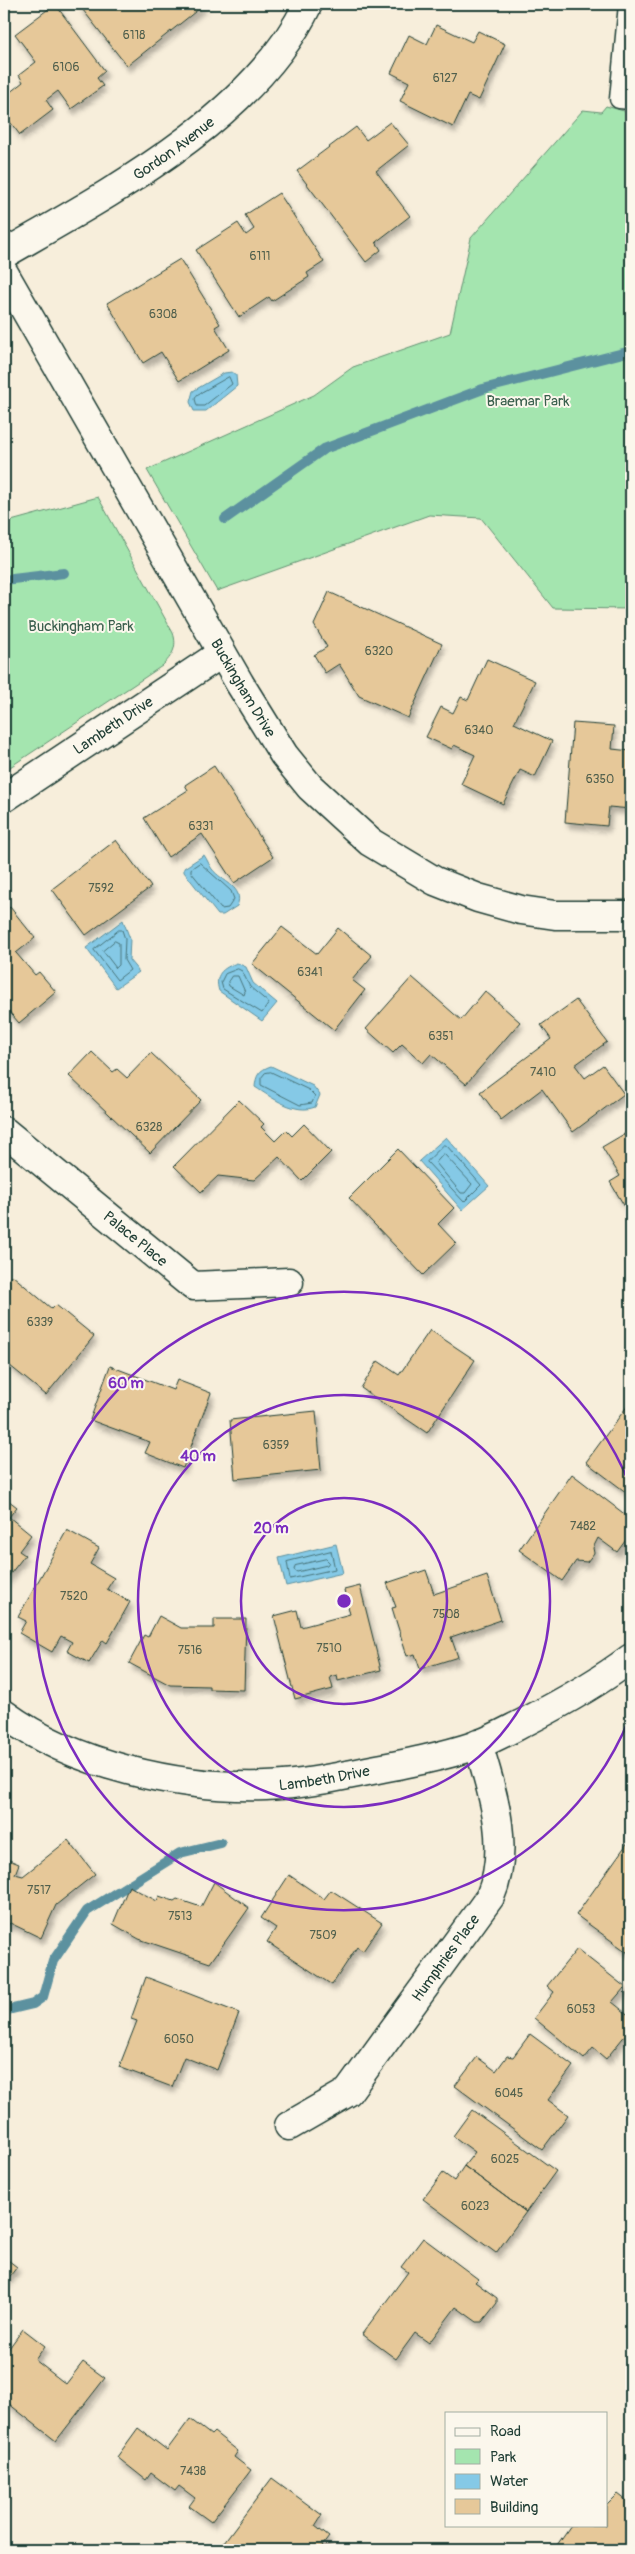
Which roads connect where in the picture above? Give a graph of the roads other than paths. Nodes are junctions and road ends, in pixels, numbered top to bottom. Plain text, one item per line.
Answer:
1 (308, 4) edge
2 (628, 4) edge
3 (631, 100) edge
4 (4, 254) edge
5 (4, 274) edge
6 (222, 653) junction
7 (4, 798) edge
8 (631, 915) edge
9 (4, 1131) edge
10 (289, 1282) dead end
11 (631, 1658) edge
12 (4, 1714) edge
13 (478, 1744) junction
14 (289, 2126) dead end

1 - 4 street, Gordon Avenue
2 - 3 lane
5 - 6 street, Buckingham Drive
6 - 7 street, Lambeth Drive
6 - 8 street, Buckingham Drive
9 - 10 street, Palace Place
11 - 13 street, Lambeth Drive
12 - 13 street, Lambeth Drive
13 - 14 street, Humphries Place

